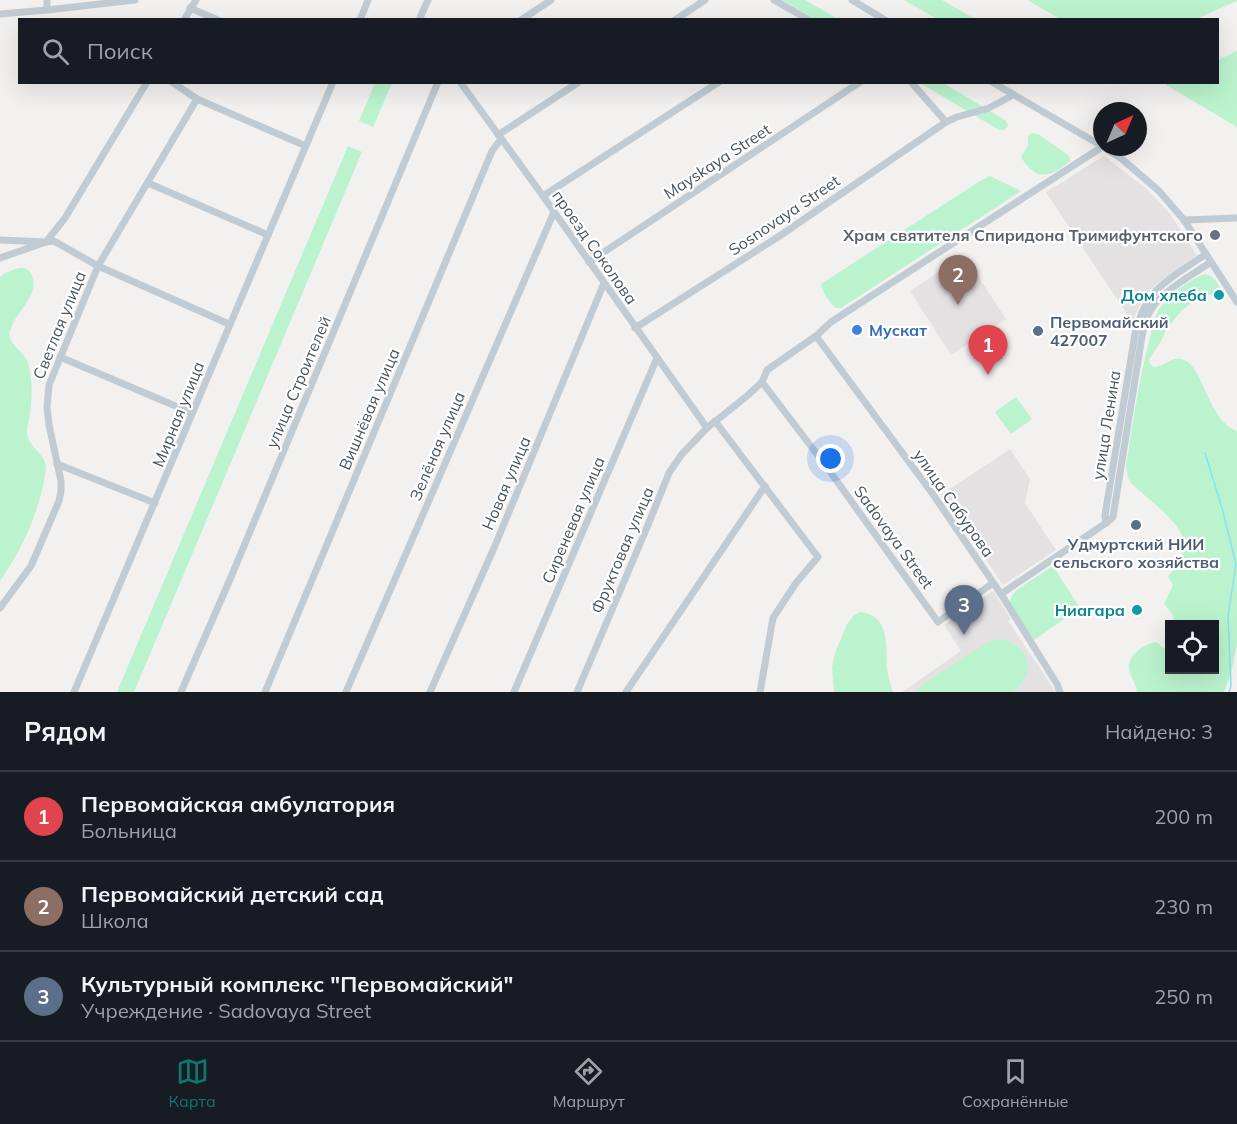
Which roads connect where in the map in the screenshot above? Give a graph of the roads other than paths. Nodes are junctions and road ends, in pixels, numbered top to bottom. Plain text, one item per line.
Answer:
1 (47, 0) edge
2 (135, 0) edge
3 (196, 0) edge
4 (367, 0) edge
5 (428, 0) edge
6 (551, 0) edge
7 (705, 0) edge
8 (774, 0) edge
9 (852, 0) edge
10 (114, 2) edge
11 (190, 8) junction
12 (47, 10) junction
13 (0, 14) edge
14 (185, 18) edge
15 (213, 18) edge
16 (361, 18) edge
17 (420, 18) edge
18 (524, 18) edge
19 (678, 18) edge
20 (806, 18) edge
21 (882, 18) edge
22 (146, 84) edge
23 (175, 84) edge
24 (332, 84) edge
25 (437, 84) edge
26 (461, 84) edge
27 (576, 84) edge
28 (716, 84) edge
29 (857, 84) edge
30 (913, 84) edge
31 (995, 84) edge
32 (1013, 95) junction
33 (197, 99) junction
34 (938, 112) junction
35 (957, 117) junction
36 (946, 122) junction
37 (500, 137) junction
38 (1093, 141) edge
39 (306, 146) junction
40 (1093, 153) edge
41 (1117, 156) edge
42 (148, 183) junction
43 (543, 196) junction
44 (554, 212) junction
45 (1237, 218) edge
46 (1184, 220) junction
47 (268, 235) junction
48 (0, 240) edge
49 (46, 242) junction
50 (1206, 254) junction
51 (0, 258) edge
52 (589, 261) junction
53 (1211, 262) junction
54 (98, 266) junction
55 (604, 283) junction
56 (1237, 302) edge
57 (229, 324) junction
58 (635, 328) junction
59 (816, 336) junction
60 (60, 357) junction
61 (657, 358) junction
62 (762, 382) junction
63 (192, 413) junction
64 (715, 421) junction
65 (707, 428) junction
66 (57, 464) junction
67 (765, 486) junction
68 (155, 503) junction
69 (1106, 523) junction
70 (993, 583) junction
71 (1001, 594) junction
72 (0, 608) edge
73 (74, 692) edge
74 (181, 692) edge
75 (265, 692) edge
76 (346, 692) edge
77 (430, 692) edge
78 (514, 692) edge
79 (577, 692) edge
80 (626, 692) edge
81 (760, 692) edge
82 (1060, 692) edge

1 - 12 street
2 - 10 street
3 - 11 street
4 - 16 street
5 - 17 street
6 - 18 street
7 - 19 street
8 - 20 street
9 - 21 street
10 - 12 street
11 - 14 street
11 - 15 street
12 - 13 street
22 - 49 street
23 - 33 street
24 - 39 street, Мирная улица
25 - 74 street, улица Строителей
26 - 37 street, проезд Соколова
27 - 37 street
28 - 43 street
29 - 52 street, Mayskaya Street
30 - 34 street
31 - 32 street
32 - 35 street, Sosnovaya Street
32 - 38 street
33 - 39 street
33 - 42 street, Светлая улица
34 - 35 street
34 - 36 street
35 - 36 street, Sosnovaya Street
36 - 58 street, Sosnovaya Street
37 - 43 street, проезд Соколова
37 - 75 street, Вишнёвая улица
39 - 47 street, Мирная улица
40 - 59 street, Фруктовая улица
41 - 46 street
42 - 47 street
42 - 54 street, Светлая улица
43 - 44 street, проезд Соколова
44 - 52 street, проезд Соколова
44 - 76 street, Зелёная улица
45 - 46 street
46 - 50 street
47 - 57 street, Мирная улица
48 - 49 street
49 - 51 street
49 - 54 street
50 - 53 street
50 - 69 street, улица Ленина
52 - 55 street, проезд Соколова
53 - 56 street
53 - 69 street, улица Ленина
54 - 57 street
54 - 60 street, Светлая улица
55 - 58 street, проезд Соколова
55 - 77 street, Новая улица
57 - 63 street, Мирная улица
58 - 61 street, проезд Соколова
59 - 62 street, Фруктовая улица
59 - 70 street, улица Сабурова
60 - 63 street
60 - 66 street, Светлая улица
61 - 65 street, проезд Соколова
61 - 78 street, Сиреневая улица
62 - 64 street, Фруктовая улица
62 - 70 street, Sadovaya Street
63 - 68 street, Мирная улица
64 - 65 street, Фруктовая улица
64 - 67 street
65 - 79 street, Фруктовая улица
66 - 68 street
66 - 72 street, Светлая улица
67 - 80 street
67 - 81 street
68 - 73 street, Мирная улица
69 - 71 street
70 - 71 street, улица Сабурова
71 - 82 street, улица Сабурова

